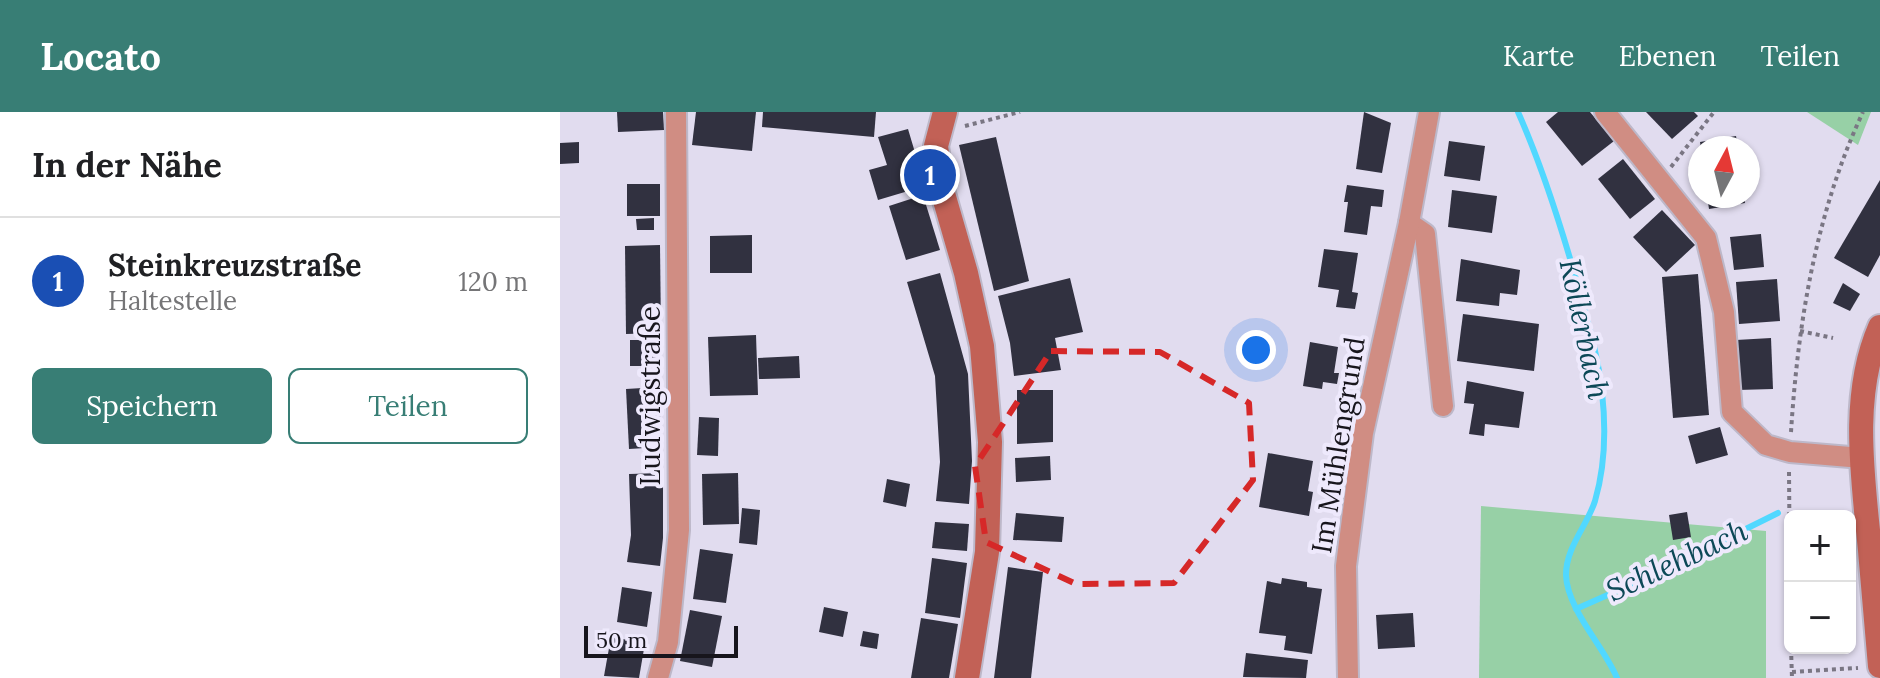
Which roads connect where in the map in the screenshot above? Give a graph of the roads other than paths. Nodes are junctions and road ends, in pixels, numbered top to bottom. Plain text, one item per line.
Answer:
1 (676, 112) edge
2 (1429, 112) edge
3 (1605, 112) edge
4 (942, 120) edge
5 (1409, 223) junction
6 (1880, 327) edge
7 (1443, 406) dead end
8 (1862, 458) junction
9 (1872, 507) edge
10 (1874, 666) edge
11 (658, 678) edge
12 (967, 678) edge
13 (1348, 678) edge

1 - 11 street, Ludwigstraße
2 - 5 street, Im Mühlengrund
3 - 8 street
4 - 12 street
5 - 7 street
5 - 13 street, Im Mühlengrund
6 - 8 street
8 - 9 street
9 - 10 street

